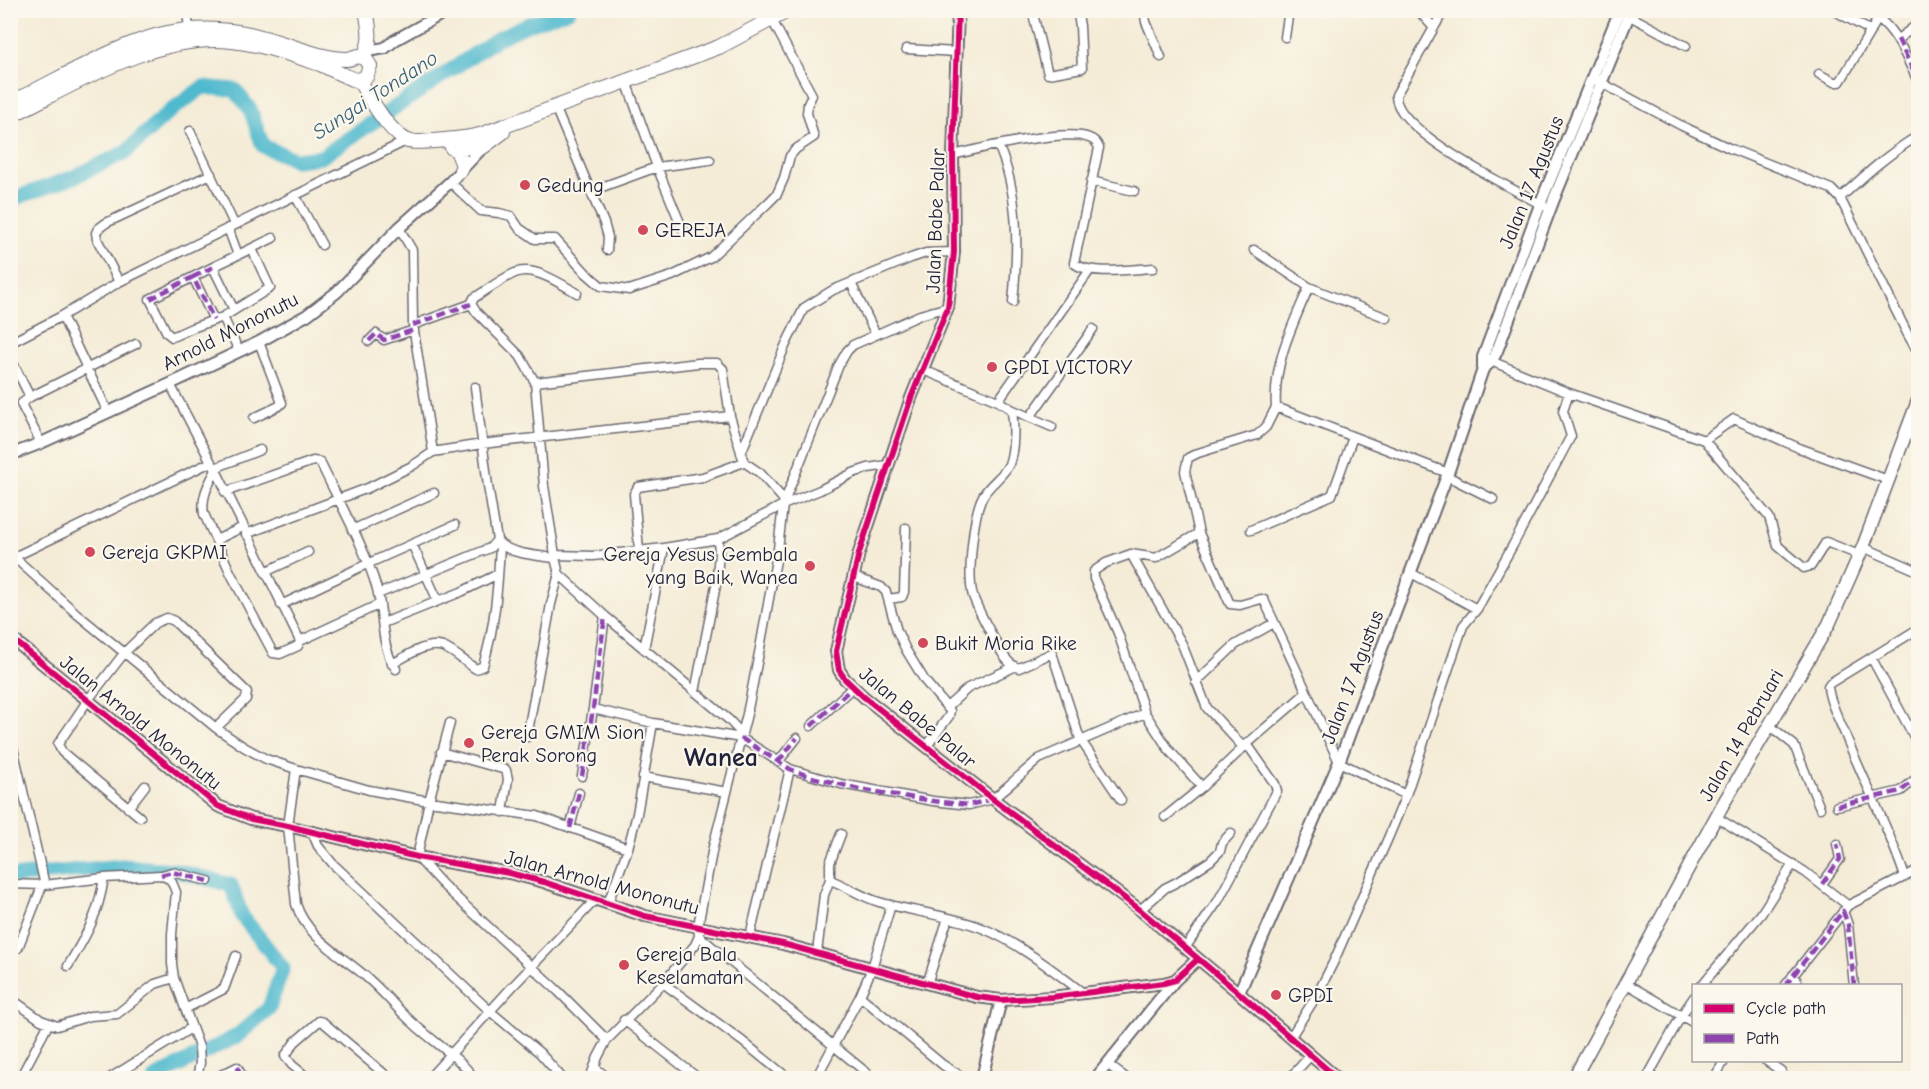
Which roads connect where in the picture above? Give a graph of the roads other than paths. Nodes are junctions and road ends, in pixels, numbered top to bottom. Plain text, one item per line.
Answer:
1 (187, 10) edge
2 (366, 10) edge
3 (449, 10) edge
4 (789, 10) edge
5 (958, 10) edge
6 (1032, 10) edge
7 (1077, 10) edge
8 (1148, 10) edge
9 (1289, 10) edge
10 (1418, 10) edge
11 (1444, 10) edge
12 (1833, 10) edge
13 (1867, 10) edge
14 (1626, 12) edge
15 (1879, 17) junction
16 (772, 20) junction
17 (1918, 24) edge
18 (1434, 28) junction
19 (189, 30) junction
20 (1871, 31) junction
21 (1285, 37) dead end
22 (1898, 39) junction
23 (1686, 46) dead end
24 (906, 49) dead end
25 (956, 52) junction
26 (360, 56) junction
27 (1161, 57) dead end
28 (1819, 74) dead end
29 (355, 79) junction
30 (626, 81) junction
31 (1597, 81) junction
32 (1918, 81) edge
33 (10, 102) edge
34 (555, 107) junction
35 (10, 116) edge
36 (190, 131) dead end
37 (1918, 136) edge
38 (412, 142) junction
39 (483, 142) junction
40 (998, 145) junction
41 (456, 148) junction
42 (953, 155) junction
43 (710, 160) dead end
44 (657, 167) junction
45 (461, 170) junction
46 (211, 174) junction
47 (450, 182) junction
48 (1091, 182) junction
49 (591, 191) junction
50 (1134, 191) dead end
51 (295, 195) junction
52 (1840, 198) junction
53 (1540, 203) junction
54 (1551, 209) junction
55 (231, 226) junction
56 (399, 228) junction
57 (683, 230) dead end
58 (273, 238) dead end
59 (322, 245) dead end
60 (252, 249) junction
61 (608, 250) dead end
62 (1254, 250) dead end
63 (954, 252) junction
64 (238, 255) junction
65 (213, 267) junction
66 (1153, 268) dead end
67 (1090, 270) junction
68 (193, 277) junction
69 (119, 282) junction
70 (851, 283) junction
71 (1309, 286) junction
72 (577, 293) dead end
73 (1013, 302) dead end
74 (471, 304) junction
75 (948, 307) junction
76 (234, 310) junction
77 (62, 316) junction
78 (1386, 318) dead end
79 (218, 319) junction
80 (413, 327) junction
81 (1093, 329) dead end
82 (876, 335) junction
83 (369, 341) dead end
84 (259, 342) junction
85 (10, 343) edge
86 (136, 344) dead end
87 (239, 351) junction
88 (1918, 352) edge
89 (10, 357) edge
90 (1486, 362) junction
91 (921, 369) junction
92 (86, 370) junction
93 (535, 382) junction
94 (170, 384) junction
95 (475, 387) dead end
96 (1569, 393) junction
97 (30, 397) junction
98 (998, 401) junction
99 (1918, 401) edge
100 (1276, 407) junction
101 (1011, 410) junction
102 (108, 412) junction
103 (730, 416) junction
104 (1030, 417) junction
105 (254, 418) dead end
106 (1052, 428) dead end
107 (1353, 437) junction
108 (540, 439) junction
109 (1704, 440) junction
110 (10, 442) edge
111 (41, 443) junction
112 (482, 444) junction
113 (260, 450) dead end
114 (433, 452) junction
115 (741, 453) junction
116 (13, 454) edge
117 (744, 462) junction
118 (888, 465) junction
119 (214, 467) junction
120 (1448, 475) junction
121 (1888, 480) junction
122 (225, 492) junction
123 (434, 493) dead end
124 (1494, 499) dead end
125 (338, 501) junction
126 (783, 502) junction
127 (455, 525) dead end
128 (906, 528) dead end
129 (244, 530) junction
130 (352, 530) junction
131 (1251, 530) dead end
132 (1199, 533) junction
133 (718, 538) junction
134 (216, 540) junction
135 (499, 543) junction
136 (412, 544) junction
137 (664, 548) junction
138 (639, 550) junction
139 (1861, 551) junction
140 (308, 552) dead end
141 (1131, 554) junction
142 (555, 556) junction
143 (12, 558) edge
144 (367, 564) junction
145 (1918, 571) edge
146 (265, 573) junction
147 (425, 573) junction
148 (1411, 573) junction
149 (498, 574) junction
150 (559, 574) junction
151 (854, 577) junction
152 (378, 594) junction
153 (888, 599) junction
154 (438, 601) junction
155 (380, 604) junction
156 (281, 605) junction
157 (1477, 609) junction
158 (605, 616) junction
159 (383, 623) junction
160 (1274, 623) junction
161 (1918, 629) edge
162 (10, 637) edge
163 (300, 641) junction
164 (644, 649) junction
165 (125, 652) junction
166 (1871, 657) junction
167 (1014, 667) junction
168 (1196, 682) junction
169 (853, 687) junction
170 (694, 692) junction
171 (1306, 693) junction
172 (88, 700) junction
173 (947, 707) junction
174 (593, 710) junction
175 (1145, 713) junction
176 (450, 723) dead end
177 (653, 723) junction
178 (1769, 725) junction
179 (810, 726) dead end
180 (216, 728) junction
181 (10, 735) edge
182 (741, 736) junction
183 (527, 737) dead end
184 (797, 738) dead end
185 (1080, 739) junction
186 (1918, 744) edge
187 (1245, 745) junction
188 (926, 747) junction
189 (441, 752) junction
190 (778, 762) junction
191 (1339, 762) junction
192 (296, 769) junction
193 (790, 769) junction
194 (582, 776) dead end
195 (643, 777) junction
196 (1918, 777) edge
197 (145, 786) dead end
198 (1202, 787) junction
199 (727, 792) junction
200 (579, 793) dead end
201 (1406, 795) junction
202 (1873, 799) junction
203 (993, 800) junction
204 (1121, 800) dead end
205 (429, 801) junction
206 (1837, 806) dead end
207 (129, 808) junction
208 (1820, 808) dead end
209 (503, 812) junction
210 (1165, 817) dead end
211 (1716, 817) junction
212 (140, 818) dead end
213 (288, 826) junction
214 (570, 828) junction
215 (312, 832) junction
216 (1231, 833) dead end
217 (841, 834) dead end
218 (1837, 844) dead end
219 (627, 848) junction
220 (417, 857) junction
221 (1793, 864) junction
222 (1918, 870) edge
223 (161, 875) junction
224 (1905, 877) junction
225 (104, 878) junction
226 (830, 880) junction
227 (208, 881) dead end
228 (44, 883) junction
229 (10, 884) edge
230 (1822, 884) junction
231 (596, 899) junction
232 (608, 903) junction
233 (891, 905) junction
234 (1845, 909) junction
235 (1140, 910) junction
236 (948, 918) junction
237 (699, 931) junction
238 (750, 936) junction
239 (18, 948) dead end
240 (1185, 948) junction
241 (817, 953) junction
242 (236, 956) dead end
243 (1198, 959) junction
244 (68, 966) dead end
245 (531, 966) junction
246 (872, 969) junction
247 (1793, 975) junction
248 (174, 978) junction
249 (1175, 980) junction
250 (663, 983) junction
251 (927, 984) junction
252 (1627, 984) junction
253 (1703, 984) edge
254 (1786, 984) edge
255 (1799, 984) edge
256 (1854, 984) edge
257 (1083, 993) junction
258 (1239, 993) junction
259 (860, 996) junction
260 (10, 998) edge
261 (1001, 1000) junction
262 (1692, 1000) edge
263 (185, 1010) junction
264 (490, 1012) junction
265 (1681, 1016) junction
266 (624, 1020) junction
267 (1692, 1022) edge
268 (49, 1023) junction
269 (191, 1028) junction
270 (1290, 1038) junction
271 (607, 1040) junction
272 (832, 1046) junction
273 (450, 1054) junction
274 (1310, 1056) junction
275 (1724, 1062) edge
276 (1768, 1062) edge
277 (1107, 1064) junction
278 (594, 1067) junction
279 (687, 1075) edge
280 (1918, 1075) edge
281 (20, 1078) edge
282 (110, 1078) edge
283 (197, 1078) edge
284 (215, 1078) edge
285 (243, 1078) edge
286 (308, 1078) edge
287 (389, 1078) edge
288 (429, 1078) edge
289 (474, 1078) edge
290 (562, 1078) edge
291 (590, 1078) edge
292 (608, 1078) edge
293 (698, 1078) edge
294 (788, 1078) edge
295 (816, 1078) edge
296 (873, 1078) edge
297 (964, 1078) edge
298 (982, 1078) edge
299 (1096, 1078) edge
300 (1126, 1078) edge
301 (1290, 1078) edge
302 (1337, 1078) edge
303 (1574, 1078) edge
304 (1647, 1078) edge
305 (1714, 1078) edge
306 (1783, 1078) edge
307 (1915, 1078) edge

1 - 19 street
2 - 26 main road
3 - 26 street
4 - 16 main road
5 - 25 street, Jalan Babe Palar
6 - 7 street
8 - 27 street
9 - 21 street
10 - 18 street
11 - 18 street
12 - 20 street
13 - 15 street
14 - 23 street
14 - 31 street, Jalan 17 Agustus
15 - 20 street
15 - 22 street
16 - 30 main road
16 - 47 street
17 - 22 street
18 - 53 street
19 - 26 main road
19 - 33 main road
20 - 28 street
22 - 32 street
24 - 25 street
25 - 42 street, Jalan Babe Palar
26 - 29 main road
26 - 29 main road
29 - 35 main road
29 - 38 main road
30 - 34 main road
30 - 44 street
31 - 52 street
31 - 53 street, Jalan 17 Agustus
31 - 54 street, Jalan 17 Agustus
34 - 39 main road
34 - 49 street
36 - 46 street
37 - 52 street
38 - 39 main road
38 - 41 main road
38 - 51 street
39 - 41 main road
39 - 45 street, Arnold Mononutu
40 - 42 street
40 - 48 street
40 - 73 street
41 - 45 main road
42 - 63 street, Jalan Babe Palar
43 - 44 street
44 - 49 street
44 - 57 street
45 - 47 street, Arnold Mononutu
46 - 55 street
46 - 69 street
47 - 56 street, Arnold Mononutu
48 - 50 street
48 - 67 street
49 - 61 street
51 - 55 street
51 - 59 street
52 - 88 street
53 - 54 street
53 - 90 street, Jalan 17 Agustus
54 - 90 street, Jalan 17 Agustus
55 - 64 street
55 - 69 street
56 - 80 street
56 - 84 street, Arnold Mononutu
58 - 60 street
60 - 64 street
60 - 76 street
62 - 71 street
63 - 70 street
63 - 75 street, Jalan Babe Palar
64 - 65 street
65 - 68 street
65 - 76 street
66 - 67 street
67 - 98 street
68 - 79 street
68 - 79 street
69 - 77 street
70 - 82 street
70 - 115 street
71 - 78 street
71 - 100 street
72 - 74 street
74 - 80 street
74 - 93 street
75 - 82 street
75 - 91 street, Jalan Babe Palar
76 - 79 street
77 - 85 street
77 - 92 street
79 - 87 street
80 - 83 street
80 - 114 street
81 - 104 street
82 - 126 street
84 - 87 street, Arnold Mononutu
84 - 105 street
86 - 92 street
87 - 94 street, Arnold Mononutu
89 - 97 street
90 - 96 street
90 - 120 street, Jalan 17 Agustus
91 - 98 street
91 - 118 street, Jalan Babe Palar
92 - 97 street
92 - 102 street
93 - 103 street
93 - 108 street
94 - 102 street, Arnold Mononutu
94 - 119 street
95 - 112 street
96 - 109 street
96 - 157 street
97 - 111 street
98 - 101 street
99 - 121 main road, Jalan 14 Pebruari
100 - 107 street
100 - 132 street
101 - 104 street
101 - 167 street
102 - 111 street, Arnold Mononutu
103 - 108 street
103 - 115 street
104 - 106 street
107 - 120 street
107 - 131 street
108 - 112 street
108 - 142 street
109 - 121 street
109 - 139 street
110 - 116 street
111 - 116 street, Arnold Mononutu
112 - 114 street
112 - 135 street
113 - 119 street
114 - 125 street
115 - 117 street
117 - 126 street
117 - 138 street
118 - 126 street
118 - 151 street, Jalan Babe Palar
119 - 122 street
119 - 134 street
119 - 143 street
120 - 124 street
120 - 148 street, Jalan 17 Agustus
121 - 139 main road, Jalan 14 Pebruari
122 - 125 street
122 - 129 street
123 - 130 street
125 - 129 street
125 - 130 street
126 - 133 street
126 - 182 street
127 - 136 street
128 - 153 street
129 - 134 street
129 - 146 street
130 - 144 street
132 - 141 street
132 - 160 street
133 - 137 street
133 - 170 street
134 - 163 street
135 - 142 street
135 - 147 street
135 - 149 street
136 - 144 street
136 - 147 street
137 - 138 street
137 - 164 street
138 - 142 street
139 - 145 street
139 - 178 main road, Jalan 14 Pebruari
140 - 146 street
141 - 168 street
141 - 175 street
142 - 150 street
143 - 165 street
144 - 152 street
144 - 156 street
146 - 156 street
147 - 152 street
147 - 154 street
148 - 157 street
148 - 191 street, Jalan 17 Agustus
149 - 154 street
149 - 159 street
150 - 158 street
150 - 183 street
151 - 153 street
151 - 169 street, Jalan Babe Palar
152 - 155 street
153 - 173 street
154 - 159 street
155 - 159 street
155 - 163 street
156 - 163 street
157 - 201 street
158 - 164 street
158 - 174 street
160 - 168 street
160 - 171 street
161 - 166 street
162 - 172 street, Jalan Arnold Mononutu
164 - 170 street
165 - 172 street
165 - 180 street
165 - 180 street
166 - 186 street
166 - 202 street
167 - 173 street
167 - 185 street
168 - 187 street
169 - 179 street
169 - 188 street, Jalan Babe Palar
170 - 182 street
171 - 187 street
171 - 191 street
172 - 207 street
172 - 213 street, Jalan Arnold Mononutu
173 - 188 street
174 - 177 street
174 - 194 street
175 - 185 street
175 - 198 street
176 - 189 street
177 - 182 street
177 - 195 street
178 - 208 street
178 - 211 main road, Jalan 14 Pebruari
180 - 192 street
181 - 228 street
182 - 190 street
182 - 199 street
184 - 190 street
185 - 203 street
185 - 204 street
187 - 198 street
187 - 240 street
188 - 203 street, Jalan Babe Palar
189 - 205 street
189 - 209 street
190 - 193 street
191 - 201 street
191 - 258 street, Jalan 17 Agustus
192 - 205 street
192 - 213 street
193 - 203 street
193 - 238 street
195 - 199 street
195 - 219 street
196 - 202 street
197 - 207 street
198 - 210 street
199 - 237 street
200 - 214 street
201 - 270 street
202 - 206 street
202 - 224 street
203 - 235 street, Jalan Babe Palar
205 - 209 street
205 - 220 street
207 - 212 street
209 - 214 street
211 - 221 street
211 - 252 main road, Jalan 14 Pebruari
213 - 215 street, Jalan Arnold Mononutu
213 - 273 street
214 - 219 street
215 - 220 street, Jalan Arnold Mononutu
215 - 264 street
216 - 235 street
217 - 226 street
218 - 230 street
219 - 232 street
220 - 231 street, Jalan Arnold Mononutu
220 - 245 street
221 - 230 street
221 - 253 street
222 - 224 street
223 - 225 street
223 - 227 street
223 - 248 street
224 - 234 street
225 - 228 street
225 - 244 street
226 - 233 street
226 - 241 street
228 - 229 street
228 - 239 street
230 - 234 street
231 - 232 street, Jalan Arnold Mononutu
231 - 245 street
232 - 237 street, Jalan Arnold Mononutu
233 - 236 street
233 - 246 street
234 - 247 street
234 - 256 street
235 - 240 street, Jalan Babe Palar
236 - 251 street
236 - 257 street
237 - 238 street, Jalan Arnold Mononutu
237 - 250 street
237 - 272 street
238 - 241 street, Jalan Arnold Mononutu
240 - 243 street, Jalan Babe Palar
241 - 246 street, Jalan Arnold Mononutu
242 - 263 street
243 - 249 street
243 - 258 street, Jalan Babe Palar
245 - 264 street
245 - 271 street
246 - 251 street, Jalan Arnold Mononutu
246 - 259 street
247 - 254 street
247 - 255 street
248 - 263 street
248 - 268 street
249 - 257 street, Jalan Arnold Mononutu
249 - 277 street
250 - 266 street
250 - 294 street
251 - 261 street, Jalan Arnold Mononutu
252 - 265 street
252 - 303 main road, Jalan 14 Pebruari
257 - 261 street, Jalan Arnold Mononutu
258 - 270 street, Jalan Babe Palar
259 - 272 street
259 - 297 street
260 - 268 street
261 - 298 street
262 - 265 street
263 - 269 street
264 - 273 street
264 - 290 street
265 - 267 street
265 - 304 street
266 - 271 street
266 - 279 street
268 - 281 street
269 - 282 street
269 - 283 street
270 - 274 street, Jalan Babe Palar
271 - 278 street
272 - 295 street
272 - 296 street
273 - 288 street
273 - 289 street
274 - 301 street
274 - 302 street, Jalan Babe Palar
275 - 305 street
276 - 306 street
277 - 299 street
277 - 300 street
278 - 291 street
278 - 292 street
279 - 293 street
280 - 307 street
284 - 285 street
286 - 287 street

